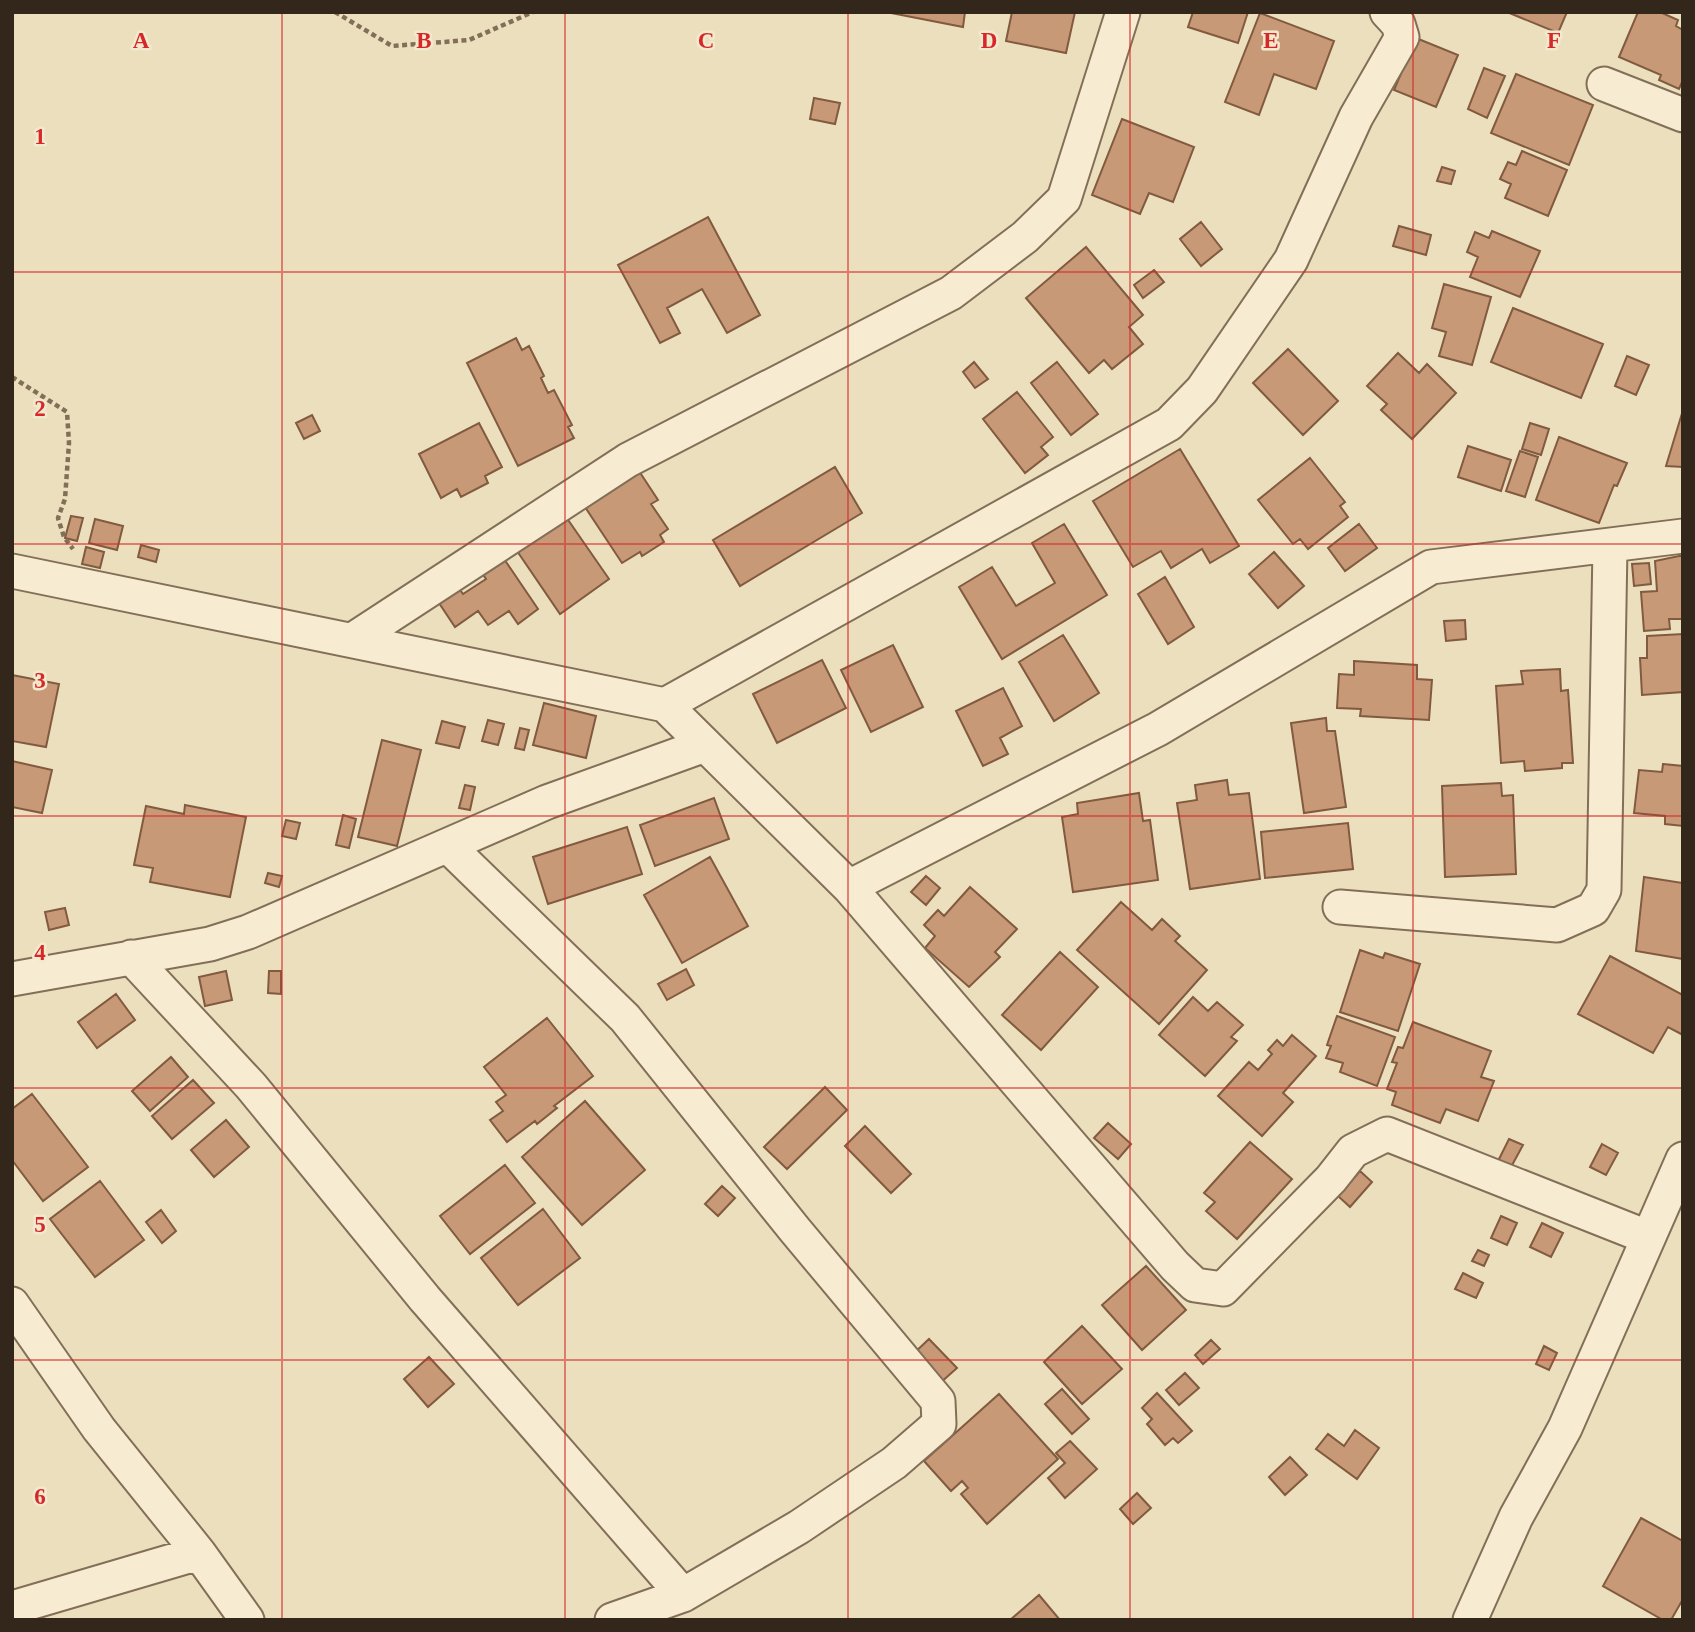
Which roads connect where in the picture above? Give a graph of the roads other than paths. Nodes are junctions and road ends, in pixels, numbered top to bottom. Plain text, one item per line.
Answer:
1 (1123, 12) edge
2 (1387, 12) edge
3 (1604, 83) dead end
4 (1683, 115) edge
5 (1683, 536) edge
6 (1610, 547) junction
7 (12, 571) edge
8 (354, 639) junction
9 (665, 705) junction
10 (702, 746) junction
11 (448, 846) junction
12 (849, 887) junction
13 (1340, 907) dead end
14 (131, 957) junction
15 (12, 979) edge
16 (1683, 1159) edge
17 (1672, 1209) edge
18 (1647, 1237) junction
19 (12, 1304) edge
20 (199, 1553) junction
21 (683, 1595) junction
22 (12, 1608) edge
23 (247, 1620) edge
24 (612, 1620) edge
25 (1470, 1620) edge

1 - 8 street
2 - 9 street
3 - 4 street
5 - 6 street
6 - 12 street
6 - 13 street
7 - 8 street
8 - 9 street
9 - 10 street
10 - 11 street
10 - 12 street
11 - 14 street
11 - 21 street
12 - 18 street
14 - 15 street
14 - 21 street
16 - 17 street
17 - 18 street
18 - 25 street
19 - 20 street
20 - 22 street
20 - 23 street
21 - 24 street

